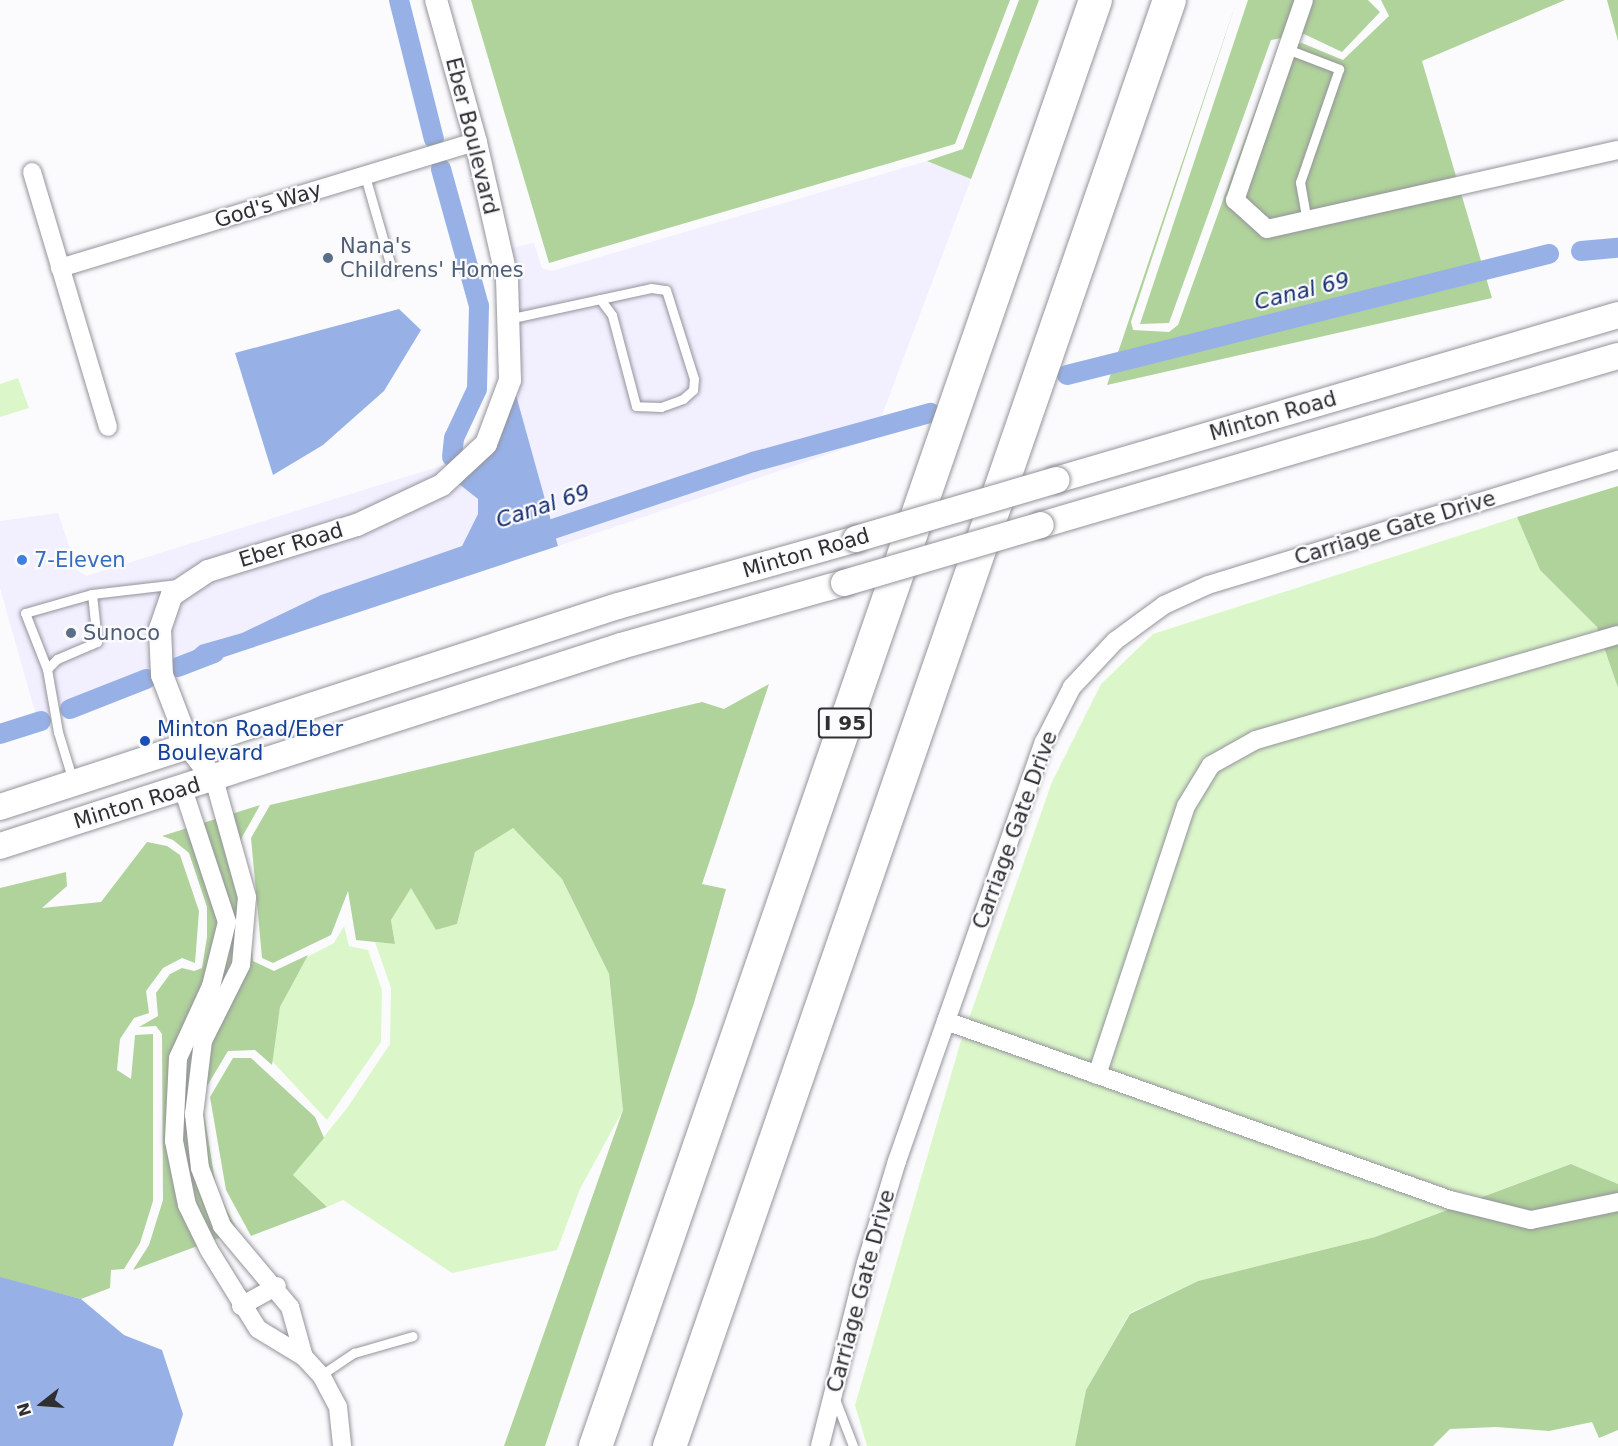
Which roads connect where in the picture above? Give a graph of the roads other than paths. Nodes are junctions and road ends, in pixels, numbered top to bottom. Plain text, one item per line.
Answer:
1 (436, 0) edge
2 (1095, 0) edge
3 (1169, 0) edge
4 (1304, 0) edge
5 (1287, 49) junction
6 (476, 142) junction
7 (1618, 150) edge
8 (32, 172) dead end
9 (365, 176) junction
10 (1306, 220) junction
11 (60, 268) junction
12 (392, 270) dead end
13 (600, 299) junction
14 (1618, 315) edge
15 (508, 319) junction
16 (1618, 356) edge
17 (510, 380) joint
18 (108, 427) dead end
19 (1618, 460) edge
20 (186, 583) junction
21 (92, 594) junction
22 (1618, 635) edge
23 (47, 669) junction
24 (190, 748) junction
25 (214, 779) junction
26 (74, 784) junction
27 (183, 789) junction
28 (0, 807) edge
29 (0, 846) edge
30 (219, 990) junction
31 (946, 1021) junction
32 (1097, 1075) junction
33 (197, 1140) junction
34 (174, 1141) junction
35 (1618, 1202) edge
36 (227, 1232) junction
37 (209, 1250) junction
38 (277, 1286) junction
39 (241, 1306) junction
40 (413, 1336) dead end
41 (304, 1357) junction
42 (321, 1375) junction
43 (833, 1394) junction
44 (342, 1446) edge
45 (595, 1446) edge
46 (669, 1446) edge
47 (820, 1446) edge
48 (853, 1446) edge

1 - 6 street, Eber Boulevard
2 - 45 highway, I 95
3 - 46 highway
4 - 5 street
5 - 10 lane
5 - 10 street
6 - 9 street, God's Way
6 - 15 street, Eber Boulevard
7 - 10 street
8 - 11 street
9 - 11 street, God's Way
9 - 12 lane
11 - 18 street
13 - 13 lane
13 - 15 lane
14 - 24 main road, Minton Road, bridge
15 - 17 street, Eber Boulevard
16 - 25 main road, Minton Road, bridge
17 - 20 street, Eber Road
19 - 31 street, Carriage Gate Drive
20 - 21 lane
20 - 24 street, Eber Road
21 - 23 lane
21 - 23 lane
22 - 32 street
23 - 26 lane
24 - 25 street, Eber Road
24 - 26 main road, Minton Road
24 - 27 street
25 - 27 main road, Minton Road
25 - 30 street
26 - 28 main road, Minton Road
27 - 29 main road, Minton Road
27 - 30 street
30 - 33 street
30 - 34 street
31 - 32 street
31 - 43 street, Carriage Gate Drive
32 - 35 street
33 - 34 street
33 - 36 street
34 - 37 street
36 - 37 street
36 - 38 street
37 - 39 street
38 - 39 street
38 - 41 street
39 - 41 street
40 - 42 lane
41 - 42 street
42 - 44 street
43 - 47 street, Carriage Gate Drive
43 - 48 lane

